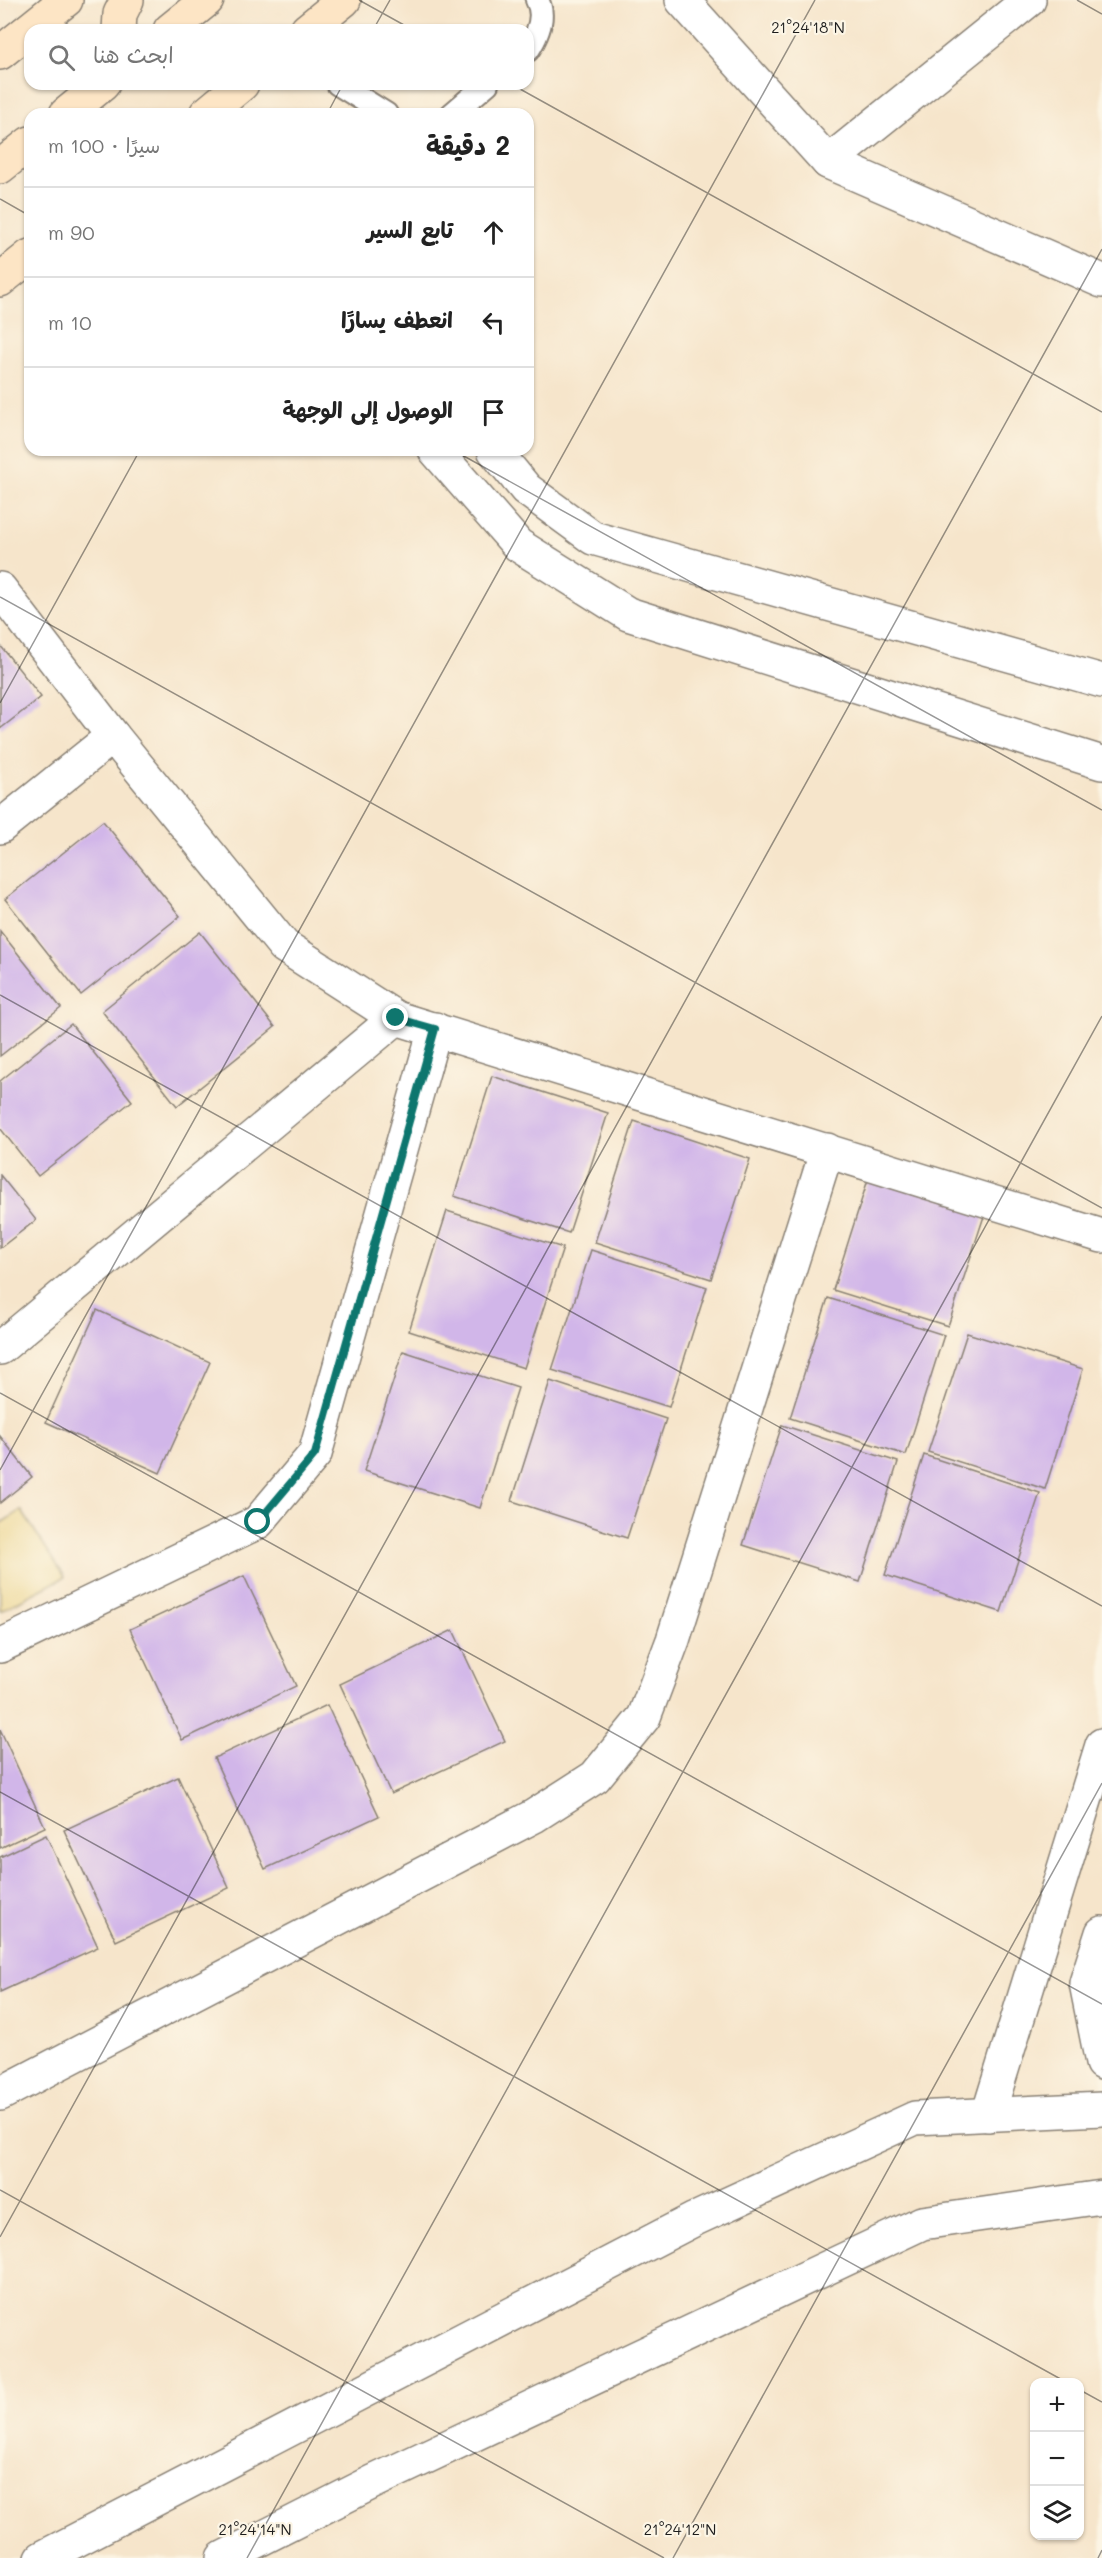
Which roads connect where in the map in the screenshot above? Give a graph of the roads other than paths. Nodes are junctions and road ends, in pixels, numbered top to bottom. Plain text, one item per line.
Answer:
1 (66, 0) edge
2 (126, 0) edge
3 (207, 0) edge
4 (344, 0) edge
5 (537, 0) edge
6 (682, 0) edge
7 (1029, 0) edge
8 (36, 24) edge
9 (119, 24) edge
10 (177, 24) edge
11 (314, 24) edge
12 (24, 34) edge
13 (534, 38) edge
14 (0, 53) edge
15 (96, 90) edge
16 (236, 90) edge
17 (348, 90) edge
18 (481, 90) edge
19 (73, 108) edge
20 (218, 108) edge
21 (376, 108) edge
22 (459, 108) edge
23 (24, 148) edge
24 (828, 162) junction
25 (0, 167) edge
26 (24, 261) edge
27 (0, 280) edge
28 (1102, 281) edge
29 (440, 456) edge
30 (499, 456) edge
31 (0, 589) edge
32 (1102, 681) edge
33 (113, 736) junction
34 (1102, 763) edge
35 (0, 827) edge
36 (396, 1018) junction
37 (435, 1029) junction
38 (826, 1150) junction
39 (1102, 1236) edge
40 (0, 1348) edge
41 (0, 1646) edge
42 (1102, 1745) edge
43 (1102, 1933) edge
44 (1102, 2063) edge
45 (0, 2094) edge
46 (1102, 2109) edge
47 (988, 2115) junction
48 (1102, 2197) edge
49 (42, 2558) edge
50 (223, 2558) edge

1 - 8 street
2 - 9 street
3 - 10 street
4 - 11 street
5 - 13 lane
6 - 24 street
7 - 24 street
12 - 14 street
15 - 19 street
16 - 20 street
17 - 21 lane
18 - 22 lane
23 - 25 street
24 - 28 street
26 - 27 street
29 - 34 street
30 - 32 street
31 - 33 street
33 - 35 street
33 - 36 street
36 - 37 street
36 - 40 street
37 - 38 street
37 - 41 street
38 - 39 street
38 - 45 street
42 - 47 street
43 - 44 street
46 - 47 street
47 - 49 street
48 - 50 street

